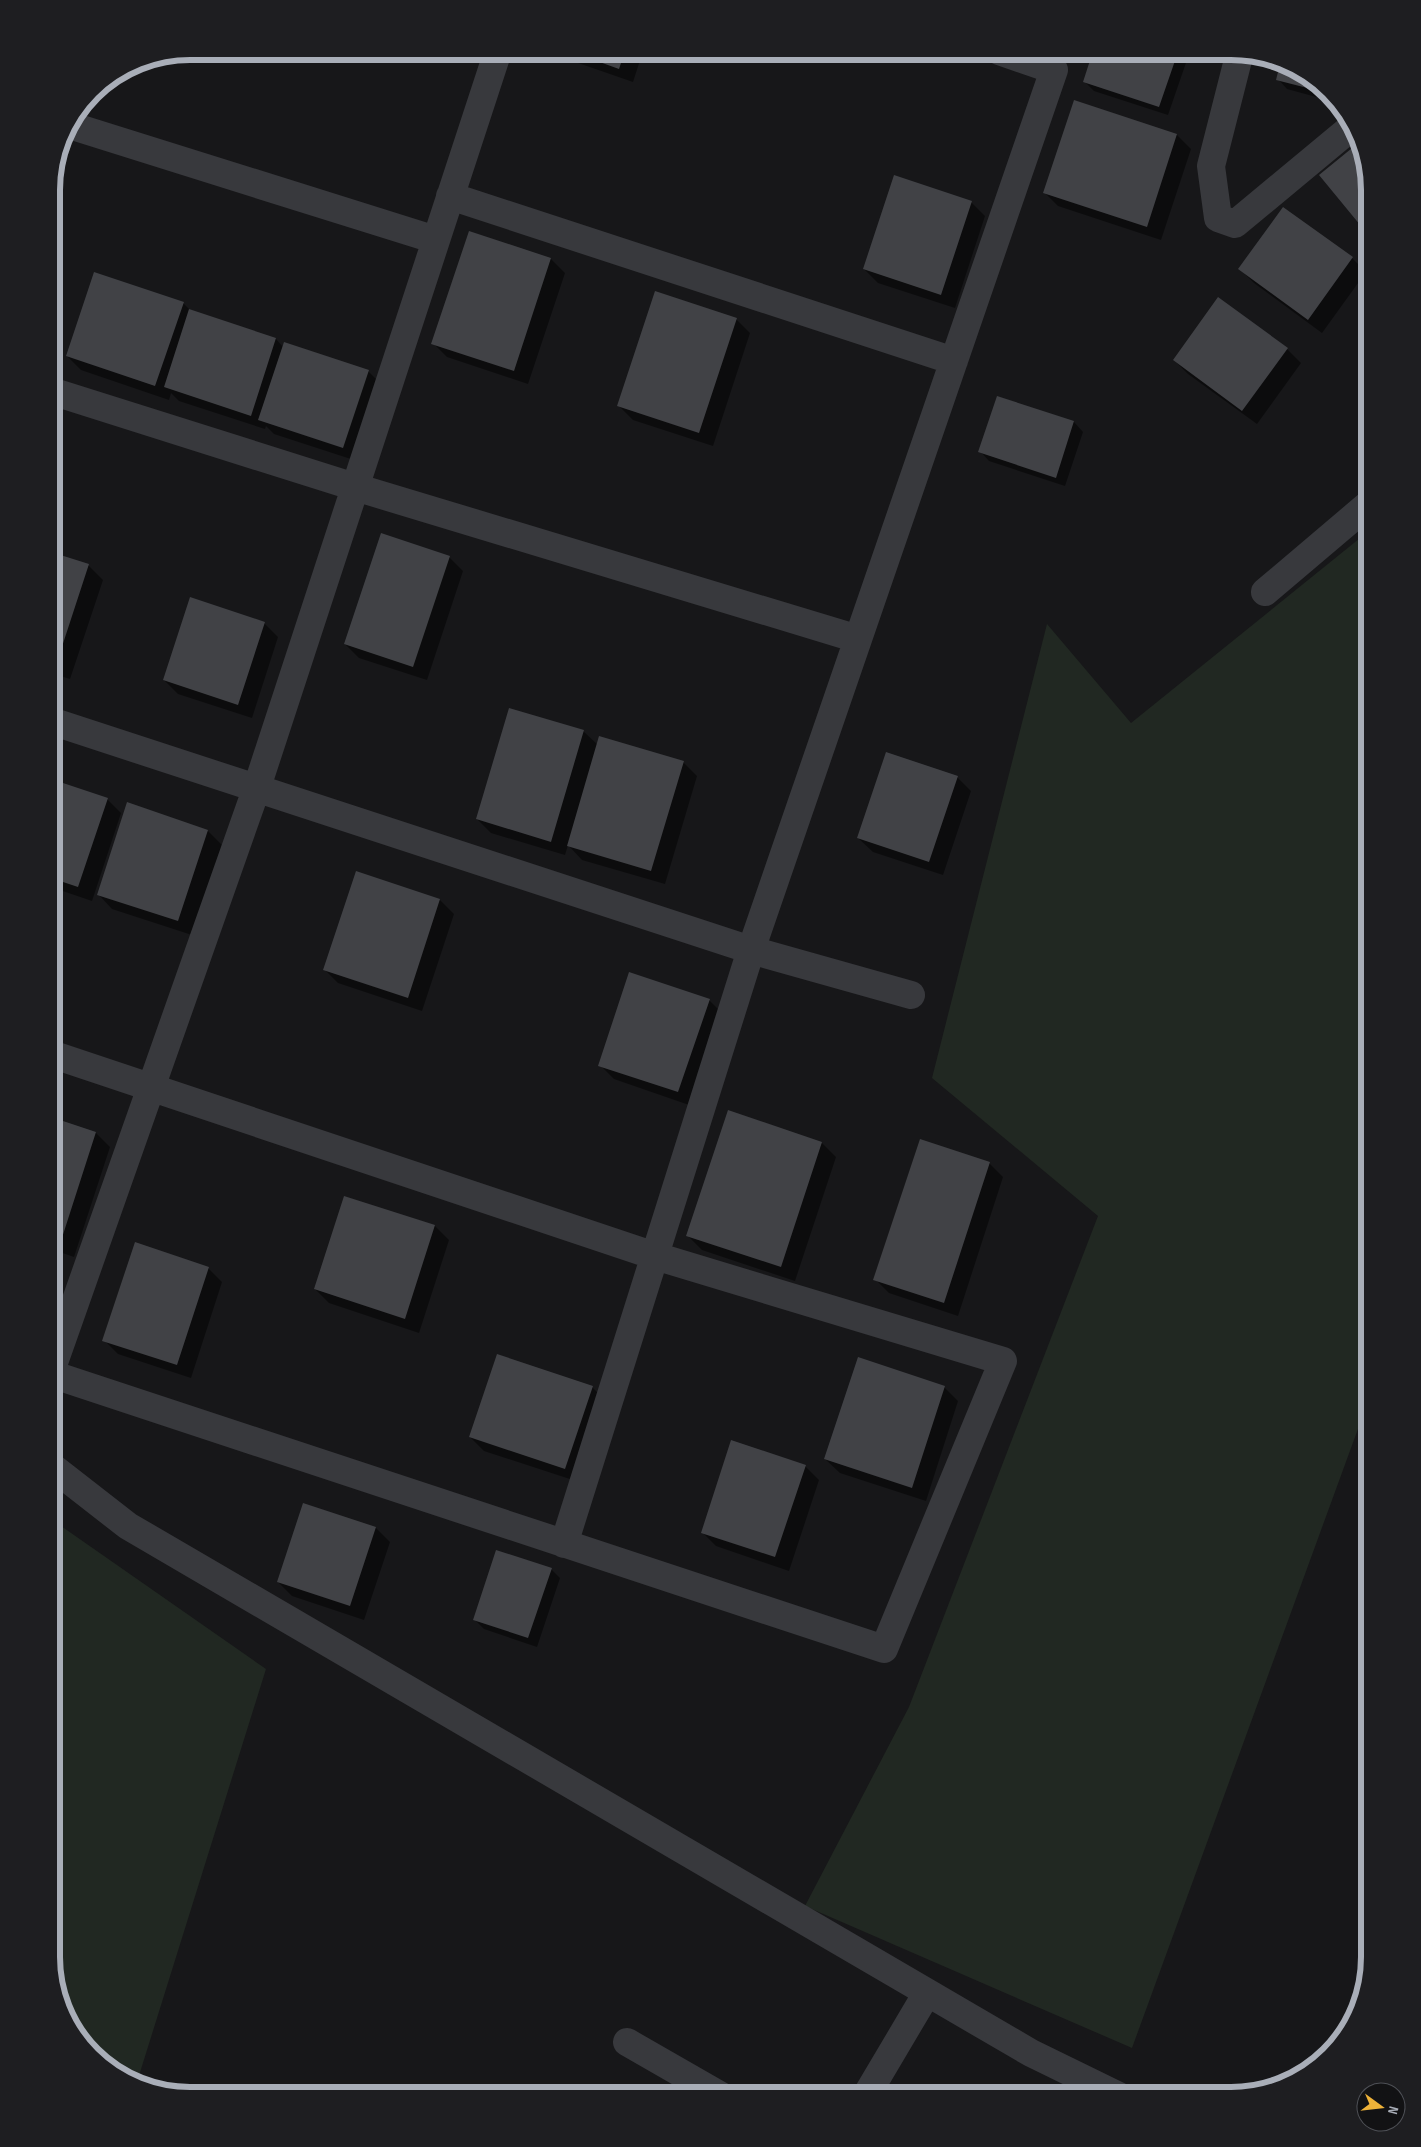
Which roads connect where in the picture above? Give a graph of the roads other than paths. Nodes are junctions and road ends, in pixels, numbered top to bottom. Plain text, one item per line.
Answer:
1 (495, 60) edge
2 (1238, 60) edge
3 (1057, 61) edge
4 (77, 127) edge
5 (1347, 131) edge
6 (450, 196) junction
7 (436, 240) junction
8 (954, 361) junction
9 (60, 394) edge
10 (355, 488) junction
11 (1361, 511) edge
12 (1265, 592) dead end
13 (858, 639) junction
14 (60, 724) edge
15 (257, 787) junction
16 (751, 950) junction
17 (911, 995) dead end
18 (60, 1057) edge
19 (151, 1087) junction
20 (655, 1256) junction
21 (60, 1347) edge
22 (60, 1376) edge
23 (60, 1473) edge
24 (564, 1544) junction
25 (927, 1993) junction
26 (627, 2042) dead end
27 (706, 2087) edge
28 (871, 2087) edge
29 (1101, 2087) edge

1 - 6 street
2 - 5 street
3 - 8 street
4 - 7 street
6 - 7 street
6 - 8 street
7 - 10 street
8 - 13 street
9 - 10 street
10 - 13 street
10 - 15 street
11 - 12 street
13 - 16 street
14 - 15 street
15 - 16 street
15 - 19 street
16 - 17 street
16 - 20 street
18 - 19 street
19 - 20 street
19 - 21 street
20 - 24 street
20 - 24 street
22 - 24 street
23 - 25 street
25 - 28 street
25 - 29 street
26 - 27 street

